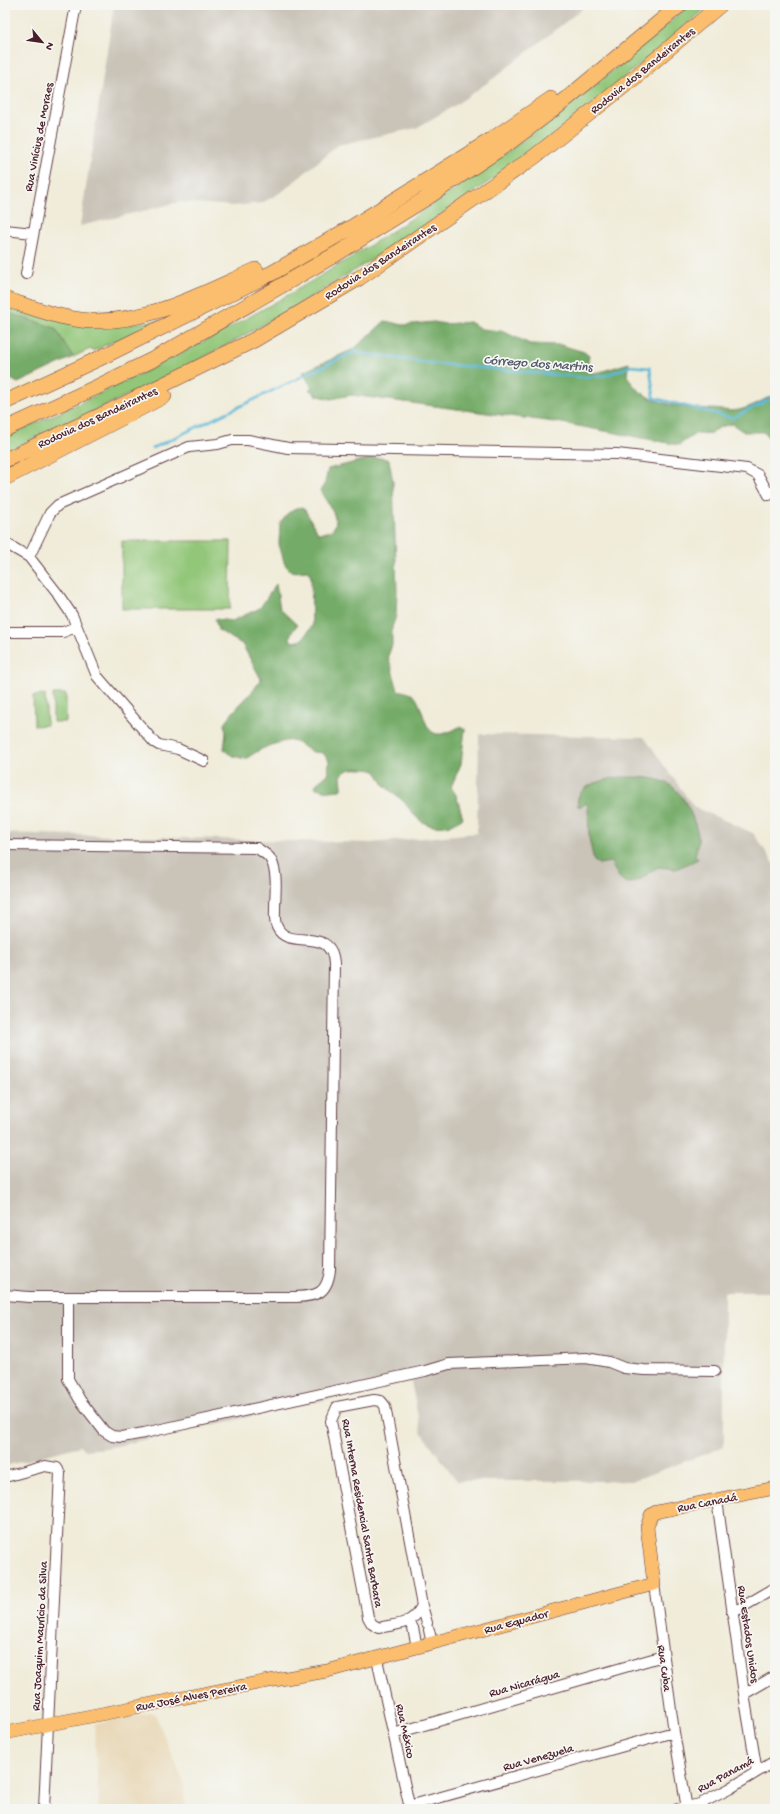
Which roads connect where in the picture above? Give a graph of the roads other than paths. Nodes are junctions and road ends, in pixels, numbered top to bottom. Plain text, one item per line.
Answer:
1 (76, 5) edge
2 (680, 5) edge
3 (720, 5) edge
4 (600, 71) junction
5 (352, 227) junction
6 (5, 230) edge
7 (33, 233) junction
8 (26, 274) dead end
9 (5, 298) edge
10 (254, 340) junction
11 (5, 402) edge
12 (5, 429) edge
13 (5, 460) edge
14 (5, 478) edge
15 (775, 490) edge
16 (5, 543) edge
17 (29, 557) junction
18 (76, 627) junction
19 (5, 632) edge
20 (204, 761) dead end
21 (5, 845) edge
22 (5, 1295) edge
23 (68, 1297) junction
24 (715, 1371) dead end
25 (5, 1477) edge
26 (775, 1488) edge
27 (717, 1500) junction
28 (647, 1527) joint
29 (654, 1584) junction
30 (775, 1588) edge
31 (422, 1606) junction
32 (732, 1613) junction
33 (409, 1622) junction
34 (432, 1644) junction
35 (417, 1647) junction
36 (663, 1656) junction
37 (377, 1659) junction
38 (775, 1676) edge
39 (744, 1694) junction
40 (47, 1725) junction
41 (674, 1732) junction
42 (5, 1733) edge
43 (393, 1734) junction
44 (775, 1761) edge
45 (757, 1772) junction
46 (410, 1808) edge
47 (687, 1808) edge
48 (44, 1809) edge
49 (677, 1809) edge

1 - 7 street, Rua Vinícius de Moraes
2 - 4 highway, Rodovia dos Bandeirantes
3 - 10 highway, Rodovia dos Bandeirantes
4 - 5 highway
4 - 12 highway, Rodovia dos Bandeirantes
5 - 9 highway
5 - 11 highway
6 - 7 street
7 - 8 street, Rua Vinícius de Moraes
10 - 13 highway, Rodovia dos Bandeirantes
10 - 14 highway
15 - 17 street
16 - 17 street
17 - 18 street
18 - 19 street
18 - 20 street
21 - 23 street
22 - 23 street
23 - 24 street
25 - 40 street, Rua Joaquim Maurício da Silva
26 - 27 main road, Rua Canadá
27 - 28 main road, Rua Canadá
27 - 32 street, Rua Estados Unidos
28 - 29 main road, Rua Cuba
29 - 34 main road, Rua Equador
29 - 36 street, Rua Cuba
30 - 32 street
31 - 33 street
31 - 33 street, Rua Interna Residencial Santa Barbara
31 - 34 street, Rua Interna Residencial Santa Barbara
32 - 39 street, Rua Estados Unidos
33 - 35 street
34 - 35 main road, Rua Equador
35 - 37 main road, Rua Equador
36 - 41 street, Rua Cuba
36 - 43 street, Rua Nicarágua
37 - 40 main road, Rua José Alves Pereira
37 - 43 street, Rua México
38 - 39 street
39 - 45 street, Rua Estados Unidos
40 - 42 main road, Rua José Alves Pereira
40 - 48 street, Rua Joaquim Maurício da Silva
41 - 46 street, Rua Venezuela
41 - 47 street, Rua Cuba
43 - 46 street, Rua México
44 - 45 street, Rua Panamá
45 - 47 street, Rua Panamá
47 - 49 street, Rua Panamá

